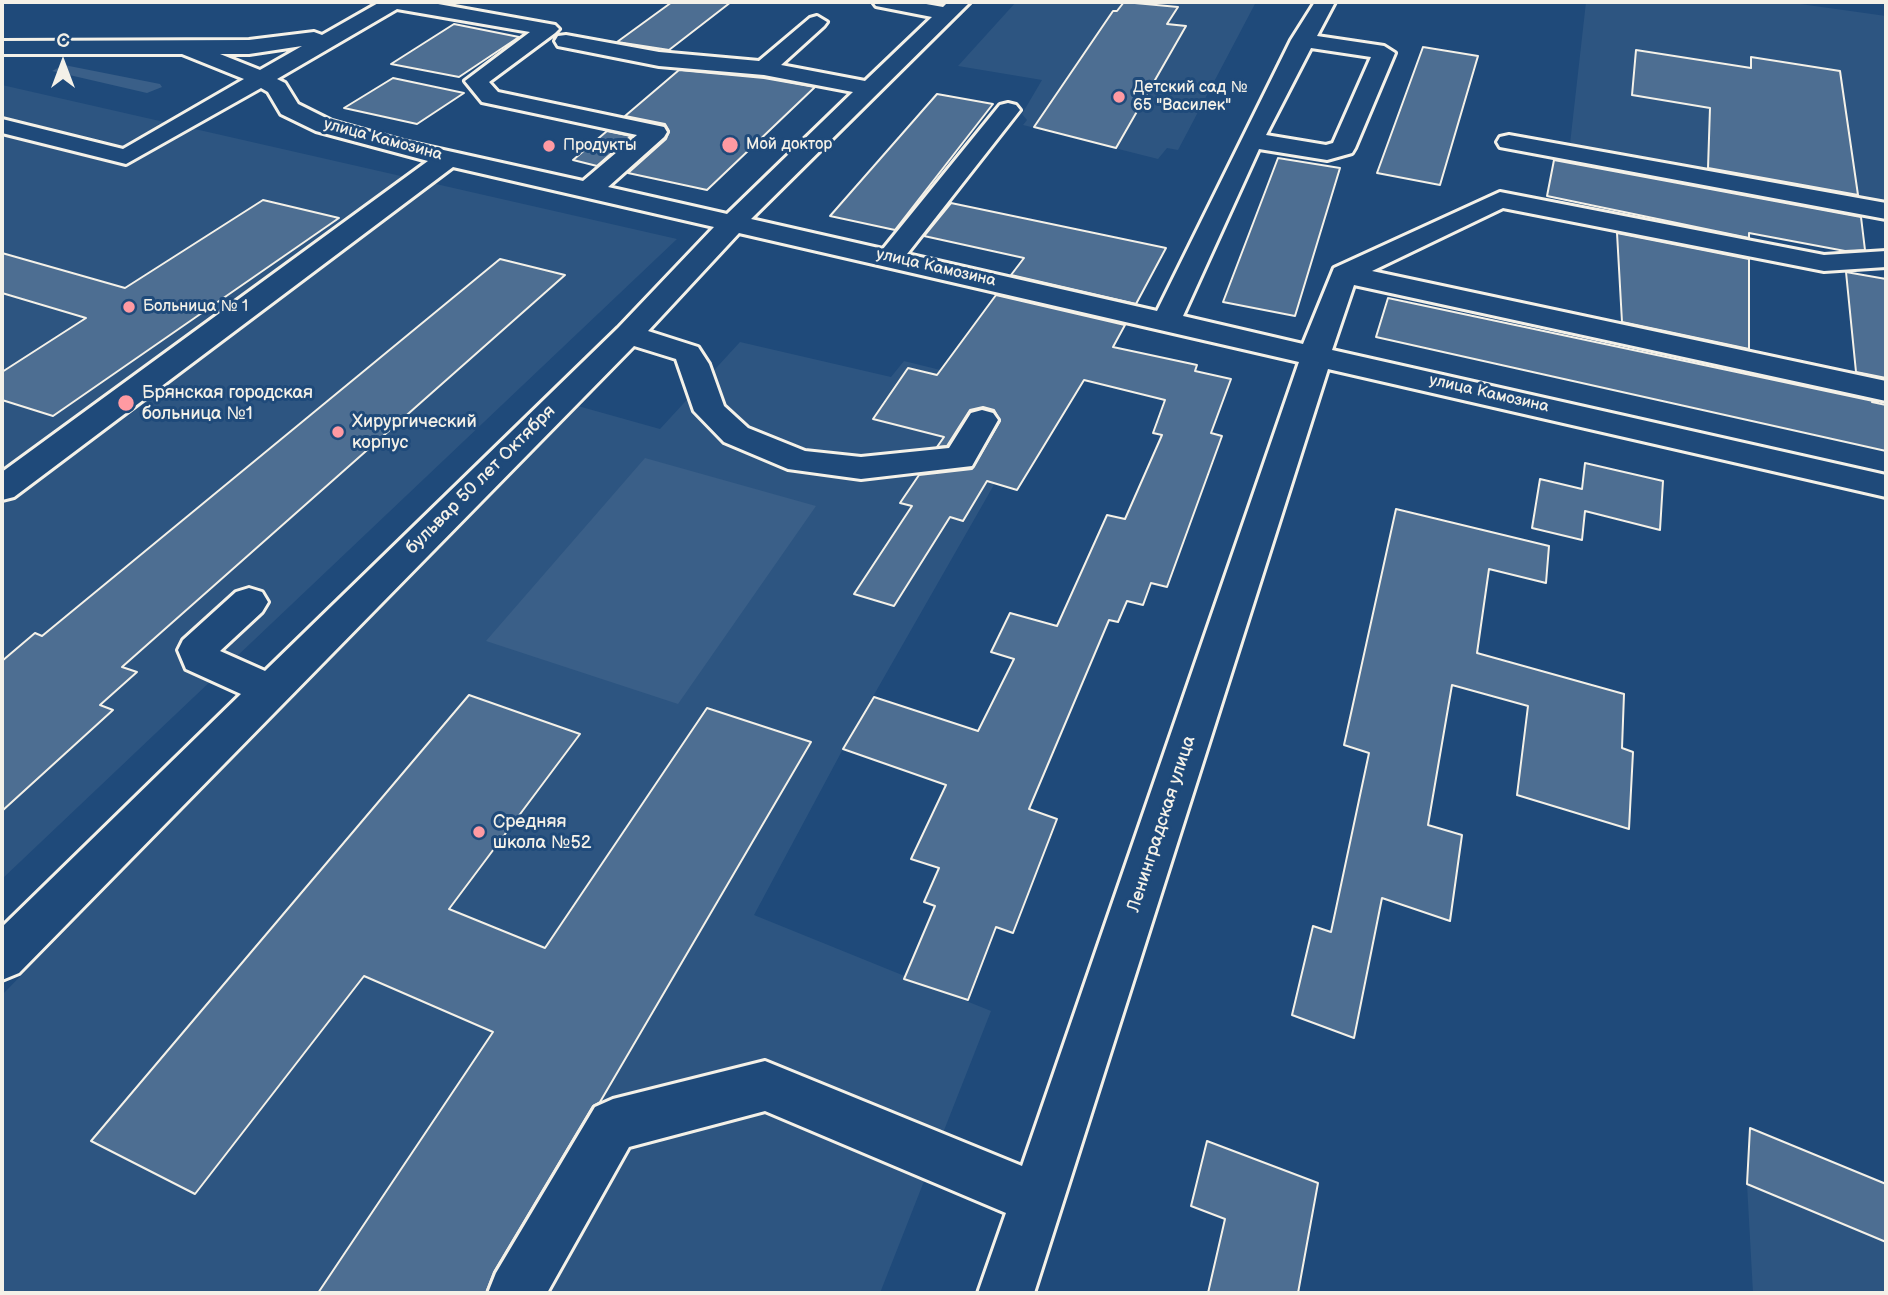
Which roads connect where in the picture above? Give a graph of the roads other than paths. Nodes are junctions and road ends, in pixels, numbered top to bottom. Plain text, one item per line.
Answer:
1 (393, 2) edge
2 (1325, 2) edge
3 (893, 3) edge
4 (954, 8) edge
5 (817, 22) dead end
6 (340, 32) junction
7 (1302, 40) junction
8 (566, 41) dead end
9 (2, 47) edge
10 (188, 48) junction
11 (764, 68) junction
12 (260, 78) junction
13 (871, 89) junction
14 (1008, 110) dead end
15 (2, 126) edge
16 (1251, 140) junction
17 (1510, 142) dead end
18 (449, 158) junction
19 (590, 189) junction
20 (1886, 211) edge
21 (735, 222) junction
22 (890, 258) junction
23 (1886, 259) edge
24 (1344, 274) junction
25 (1167, 320) junction
26 (629, 334) junction
27 (1314, 354) junction
28 (1886, 391) edge
29 (982, 420) dead end
30 (1886, 486) edge
31 (2, 489) edge
32 (249, 602) dead end
33 (271, 690) junction
34 (2, 958) edge
35 (1037, 1199) junction
36 (516, 1293) edge
37 (1006, 1293) edge

1 - 6 street
1 - 19 street
2 - 7 street
3 - 4 street
4 - 13 street, бульвар 50 лет Октября
5 - 11 street
6 - 10 street
6 - 12 street
7 - 16 street
7 - 16 street
8 - 11 street
9 - 10 street, улица Камозина
10 - 12 street, улица Камозина
11 - 13 street
12 - 15 street
12 - 18 street, улица Камозина
13 - 21 street, бульвар 50 лет Октября
14 - 22 street
16 - 25 street
17 - 20 street
18 - 19 street, улица Камозина
18 - 31 street
19 - 21 street, улица Камозина
21 - 22 street, улица Камозина
21 - 26 street, бульвар 50 лет Октября
22 - 25 street, улица Камозина
23 - 24 street
24 - 27 street, Ленинградская улица
24 - 28 street
25 - 27 street, улица Камозина
26 - 29 street
26 - 33 street, бульвар 50 лет Октября
27 - 30 street, улица Камозина
27 - 35 street, Ленинградская улица
32 - 33 street
33 - 34 street, бульвар 50 лет Октября
35 - 36 street
35 - 37 street, Ленинградская улица

